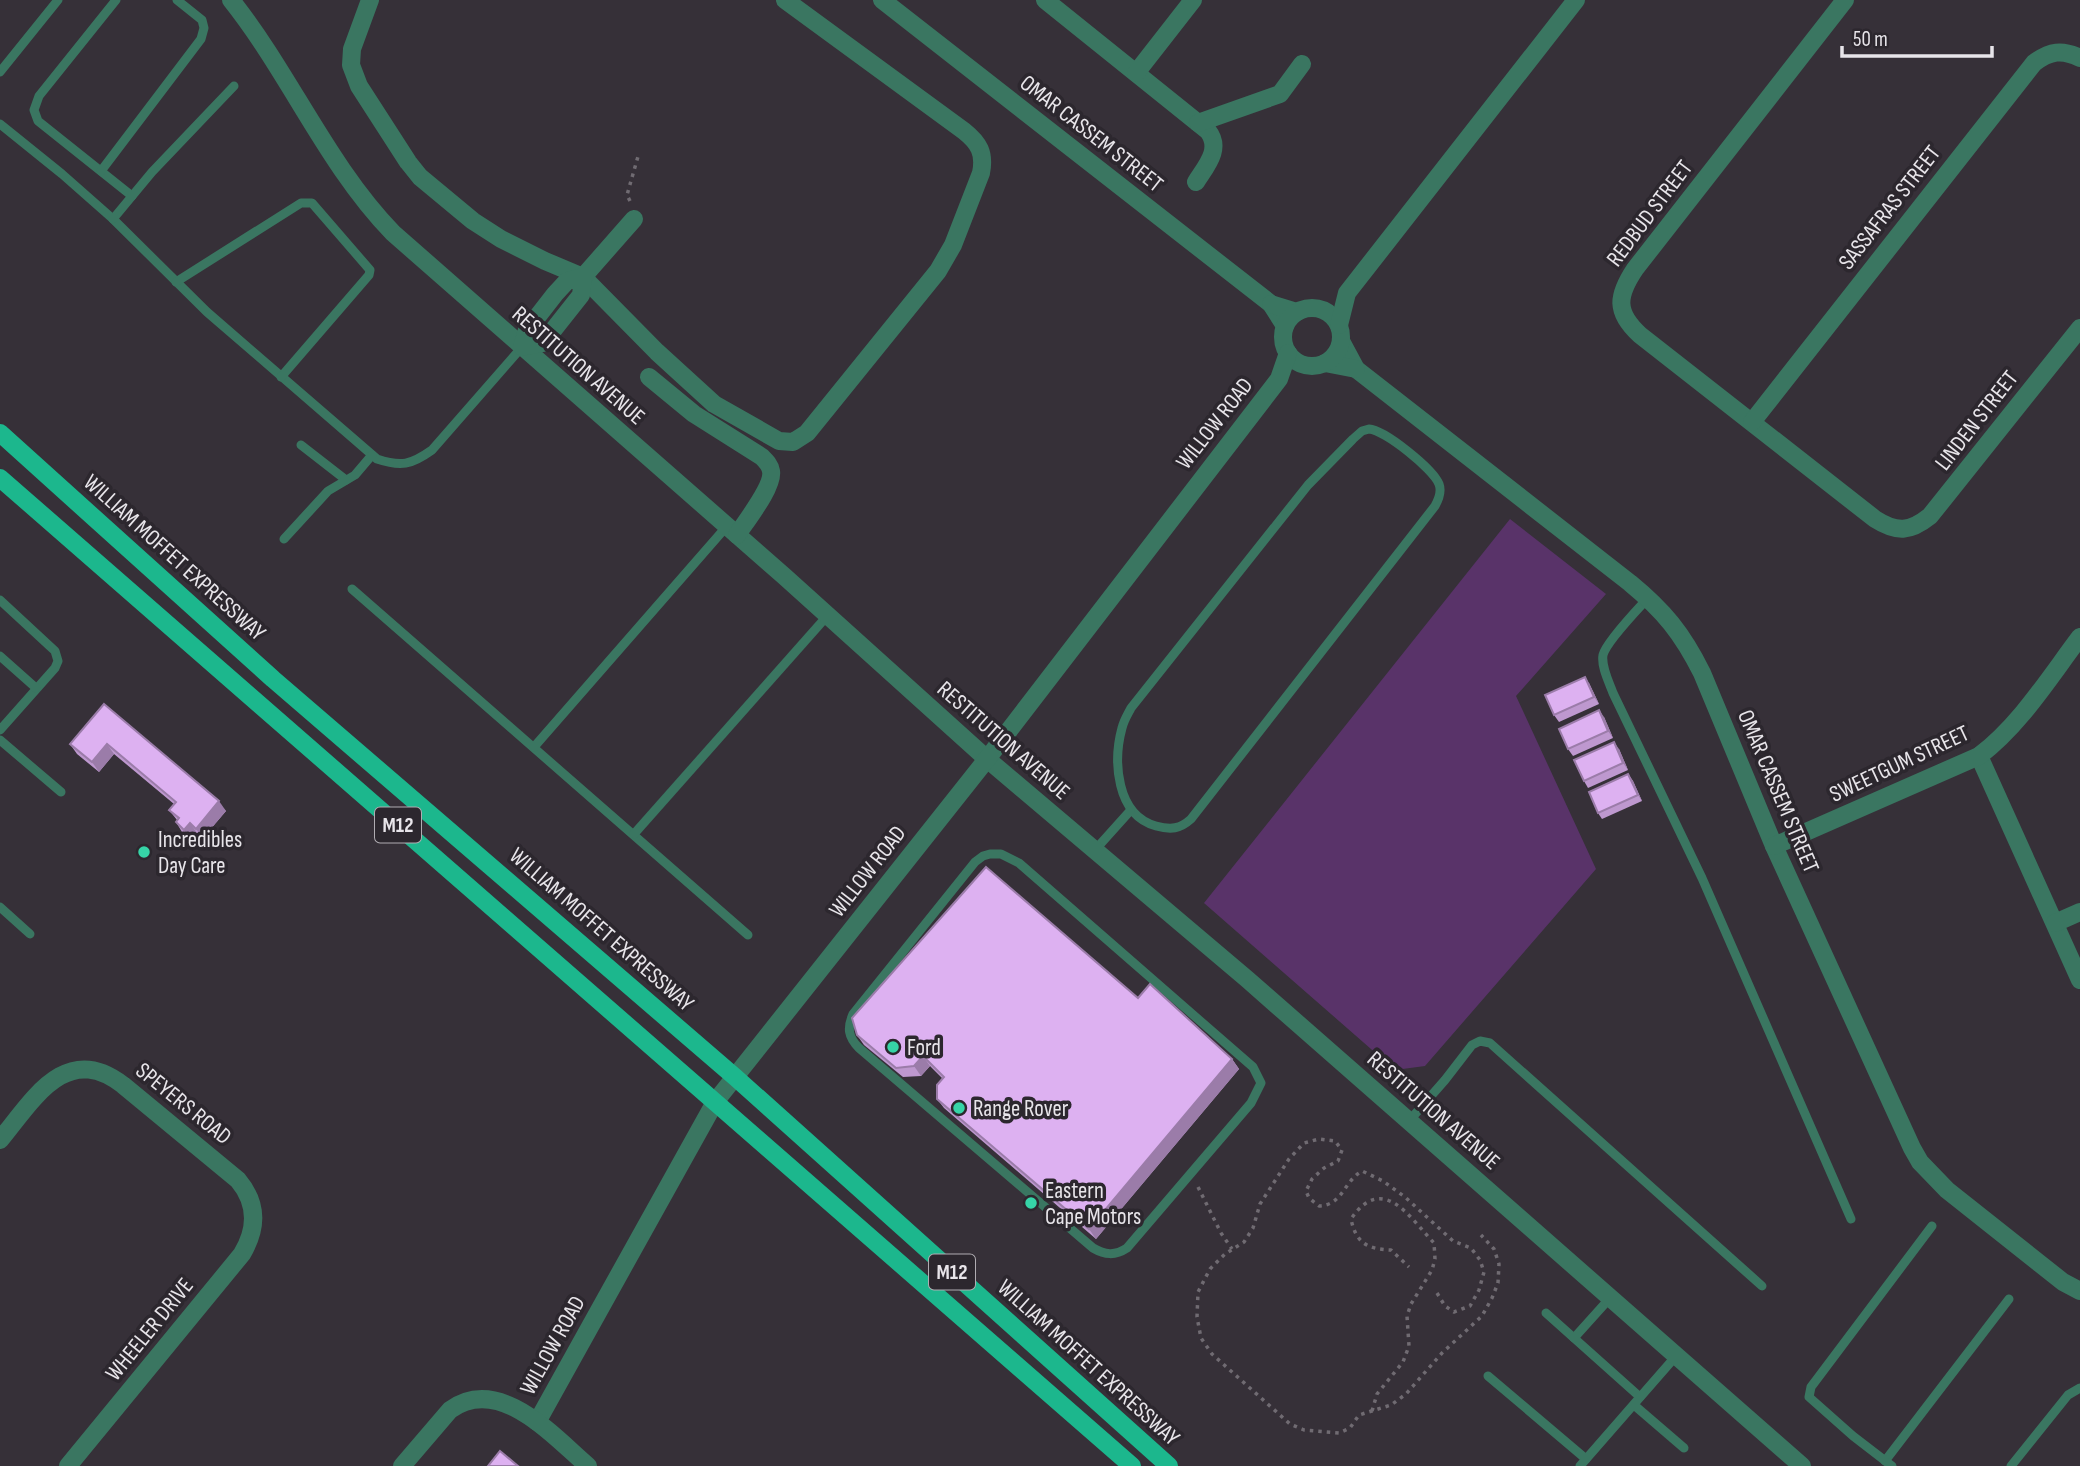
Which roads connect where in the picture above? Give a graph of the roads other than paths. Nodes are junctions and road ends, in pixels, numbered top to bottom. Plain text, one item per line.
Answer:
1 (58, 0) edge
2 (116, 0) edge
3 (177, 0) edge
4 (231, 0) edge
5 (370, 0) edge
6 (785, 0) edge
7 (883, 0) edge
8 (1193, 0) edge
9 (1576, 0) edge
10 (1845, 0) edge
11 (1051, 2) edge
12 (2080, 58) edge
13 (1302, 64) dead end
14 (0, 72) edge
15 (1136, 73) junction
16 (234, 86) dead end
17 (1198, 123) junction
18 (0, 124) edge
19 (101, 171) junction
20 (1195, 182) dead end
21 (132, 196) junction
22 (113, 219) junction
23 (634, 219) road end
24 (583, 277) junction
25 (176, 282) junction
26 (1347, 293) junction
27 (1318, 308) junction
28 (1291, 319) junction
29 (2080, 328) edge
30 (1340, 333) junction
31 (522, 347) junction
32 (1288, 353) junction
33 (1325, 363) junction
34 (1302, 364) junction
35 (1356, 369) junction
36 (281, 377) junction
37 (649, 377) dead end
38 (1279, 379) junction
39 (1752, 422) junction
40 (0, 433) edge
41 (301, 444) dead end
42 (372, 455) junction
43 (0, 478) edge
44 (346, 480) junction
45 (1900, 529) joint
46 (732, 530) junction
47 (284, 539) dead end
48 (352, 589) dead end
49 (1648, 598) junction
50 (0, 600) edge
51 (828, 615) junction
52 (2080, 637) edge
53 (0, 656) edge
54 (36, 688) junction
55 (0, 730) edge
56 (0, 740) edge
57 (534, 747) junction
58 (1979, 756) junction
59 (986, 759) junction
60 (61, 792) dead end
61 (1130, 811) junction
62 (634, 834) junction
63 (1774, 846) junction
64 (1094, 850) junction
65 (0, 907) edge
66 (2080, 912) edge
67 (2055, 923) junction
68 (30, 934) dead end
69 (748, 935) dead end
70 (2080, 980) edge
71 (735, 1077) junction
72 (715, 1102) junction
73 (1409, 1121) junction
74 (0, 1140) edge
75 (1191, 1173) joint
76 (254, 1216) joint
77 (1851, 1219) dead end
78 (1932, 1226) dead end
79 (1762, 1286) dead end
80 (2080, 1291) edge
81 (1610, 1298) junction
82 (2009, 1299) dead end
83 (1546, 1313) dead end
84 (1573, 1338) junction
85 (1676, 1356) junction
86 (1488, 1376) dead end
87 (2080, 1388) edge
88 (1637, 1401) junction
89 (537, 1422) junction
90 (1685, 1448) dead end
91 (1583, 1462) edge
92 (1888, 1463) edge
93 (68, 1466) edge
94 (402, 1466) edge
95 (588, 1466) edge
96 (1132, 1466) edge
97 (1169, 1466) edge
98 (1802, 1466) edge
99 (2011, 1466) edge

1 - 14 lane
2 - 19 lane
3 - 19 lane
4 - 31 street, RESTITUTION AVENUE
5 - 24 street
6 - 24 street
7 - 28 street, OMAR CASSEM STREET
8 - 15 street
9 - 26 street
10 - 39 street, REDBUD STREET
11 - 15 street
12 - 39 street, SASSAFRAS STREET
13 - 17 street
15 - 17 street
16 - 21 lane
17 - 20 street
18 - 22 lane
19 - 21 lane
21 - 22 lane
22 - 25 lane
23 - 24 street
24 - 31 street
25 - 36 lane
25 - 36 lane
26 - 27 street
26 - 30 street
27 - 28 street
27 - 30 street
28 - 32 street
29 - 45 street, LINDEN STREET
30 - 33 street
30 - 35 street, OMAR CASSEM STREET
31 - 42 lane
31 - 46 street, RESTITUTION AVENUE
32 - 34 street
32 - 38 street, WILLOW ROAD
33 - 34 street
33 - 35 street, OMAR CASSEM STREET
34 - 38 street, WILLOW ROAD
35 - 49 street, OMAR CASSEM STREET
36 - 42 lane
37 - 46 street
38 - 59 street, WILLOW ROAD
39 - 45 street, REDBUD STREET
40 - 71 main road, WILLIAM MOFFET EXPRESSWAY / M12
41 - 44 lane
42 - 44 lane
43 - 72 main road, M12
44 - 47 lane
46 - 51 street, RESTITUTION AVENUE
46 - 57 lane
48 - 57 lane
49 - 63 street, OMAR CASSEM STREET
49 - 77 lane
50 - 54 lane
51 - 59 street, RESTITUTION AVENUE
51 - 62 lane
52 - 58 street, SWEETGUM STREET
53 - 54 lane
54 - 55 lane
56 - 60 lane
57 - 62 lane
58 - 63 street, SWEETGUM STREET
58 - 67 street
59 - 64 street, RESTITUTION AVENUE
59 - 71 street, WILLOW ROAD
61 - 61 lane
61 - 64 lane
62 - 69 lane
63 - 80 street, OMAR CASSEM STREET
64 - 73 street, RESTITUTION AVENUE
65 - 68 lane
66 - 67 street
67 - 70 street
71 - 72 street, WILLOW ROAD
71 - 97 main road, WILLIAM MOFFET EXPRESSWAY / M12
72 - 89 street, WILLOW ROAD
72 - 96 main road, M12
73 - 79 lane
73 - 81 street, RESTITUTION AVENUE
74 - 76 street, SPEYERS ROAD
75 - 75 lane
76 - 93 street, WHEELER DRIVE
78 - 92 lane
81 - 84 lane
81 - 85 street, RESTITUTION AVENUE
82 - 92 lane
83 - 84 lane
84 - 88 lane
85 - 88 lane
85 - 98 street, RESTITUTION AVENUE
86 - 91 lane
87 - 99 lane
88 - 90 lane
88 - 91 lane
89 - 94 street
89 - 95 street

